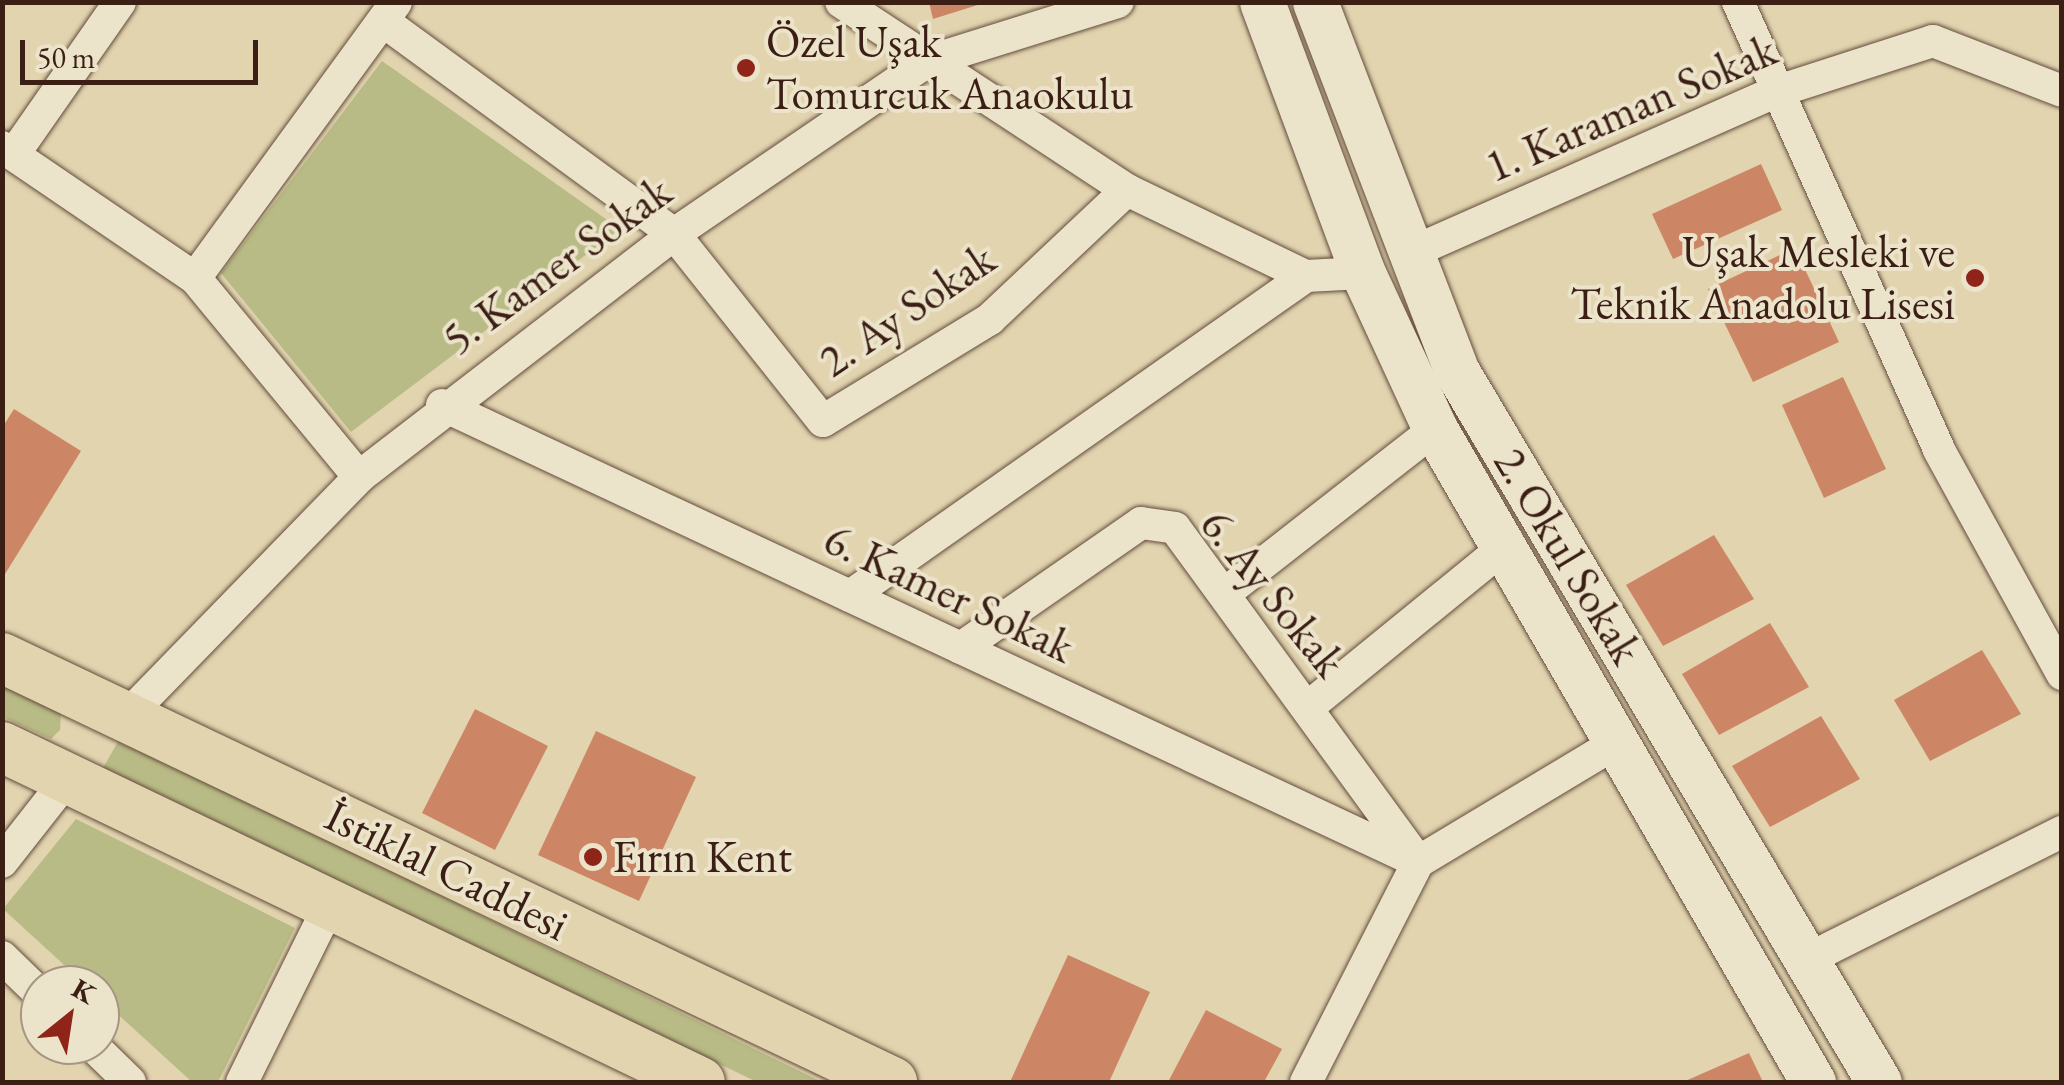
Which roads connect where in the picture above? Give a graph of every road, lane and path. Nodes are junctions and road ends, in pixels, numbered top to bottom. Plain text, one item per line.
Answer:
1 (120, 2) edge
2 (841, 2) edge
3 (1118, 2) edge
4 (1262, 2) edge
5 (1315, 2) edge
6 (1738, 2) edge
7 (390, 12) edge
8 (926, 62) junction
9 (2062, 91) edge
10 (1774, 92) junction
11 (8, 150) edge
12 (1127, 190) junction
13 (674, 234) junction
14 (1408, 254) junction
15 (1364, 273) junction
16 (1306, 276) junction
17 (196, 278) junction
18 (442, 405) junction
19 (1434, 429) junction
20 (359, 477) junction
21 (1503, 548) junction
22 (1224, 594) junction
23 (850, 596) junction
24 (961, 648) junction
25 (2, 658) edge
26 (2062, 674) edge
27 (1308, 708) junction
28 (126, 717) junction
29 (1612, 746) junction
30 (2, 747) edge
31 (68, 779) junction
32 (2062, 832) edge
33 (2, 862) edge
34 (1418, 862) junction
35 (329, 906) junction
36 (2, 957) edge
37 (1810, 958) junction
38 (20, 975) edge
39 (1757, 986) junction
40 (685, 1079) edge
41 (242, 1082) edge
42 (892, 1082) edge
43 (1306, 1082) edge
44 (1812, 1082) edge
45 (1879, 1082) edge

1 - 11 street
2 - 8 street
3 - 8 street, 5. Kamer Sokak
4 - 15 street, 2. Okul Sokak
5 - 14 street, 2. Okul Sokak
6 - 10 street
7 - 13 street
7 - 17 street
8 - 12 street
8 - 13 street, 5. Kamer Sokak
9 - 10 street, 1. Karaman Sokak
10 - 14 street, 1. Karaman Sokak
10 - 26 street
11 - 17 street
12 - 13 street, 2. Ay Sokak
12 - 16 street
13 - 18 street, 5. Kamer Sokak
14 - 15 street
14 - 37 street, 2. Okul Sokak
15 - 16 street
15 - 19 street, 2. Okul Sokak
16 - 23 street
17 - 20 street
18 - 20 street, 5. Kamer Sokak
18 - 23 street, 6. Kamer Sokak
19 - 21 street, 2. Okul Sokak
19 - 22 street
20 - 28 street, 5. Kamer Sokak
21 - 27 street
21 - 29 street, 2. Okul Sokak
22 - 24 street, 6. Ay Sokak
22 - 27 street, 6. Ay Sokak
23 - 24 street, 6. Kamer Sokak
24 - 34 street, 6. Kamer Sokak
25 - 28 main road, İstiklal Caddesi
27 - 34 street, 6. Ay Sokak
28 - 31 main road
28 - 42 main road, İstiklal Caddesi
29 - 34 street
29 - 39 street, 2. Okul Sokak
30 - 31 main road, İstiklal Caddesi
31 - 33 street
31 - 35 main road, İstiklal Caddesi
32 - 37 street
34 - 43 street
35 - 40 main road, İstiklal Caddesi
35 - 41 street
36 - 38 street
37 - 39 street
37 - 45 street, 2. Okul Sokak
39 - 44 street, 2. Okul Sokak

